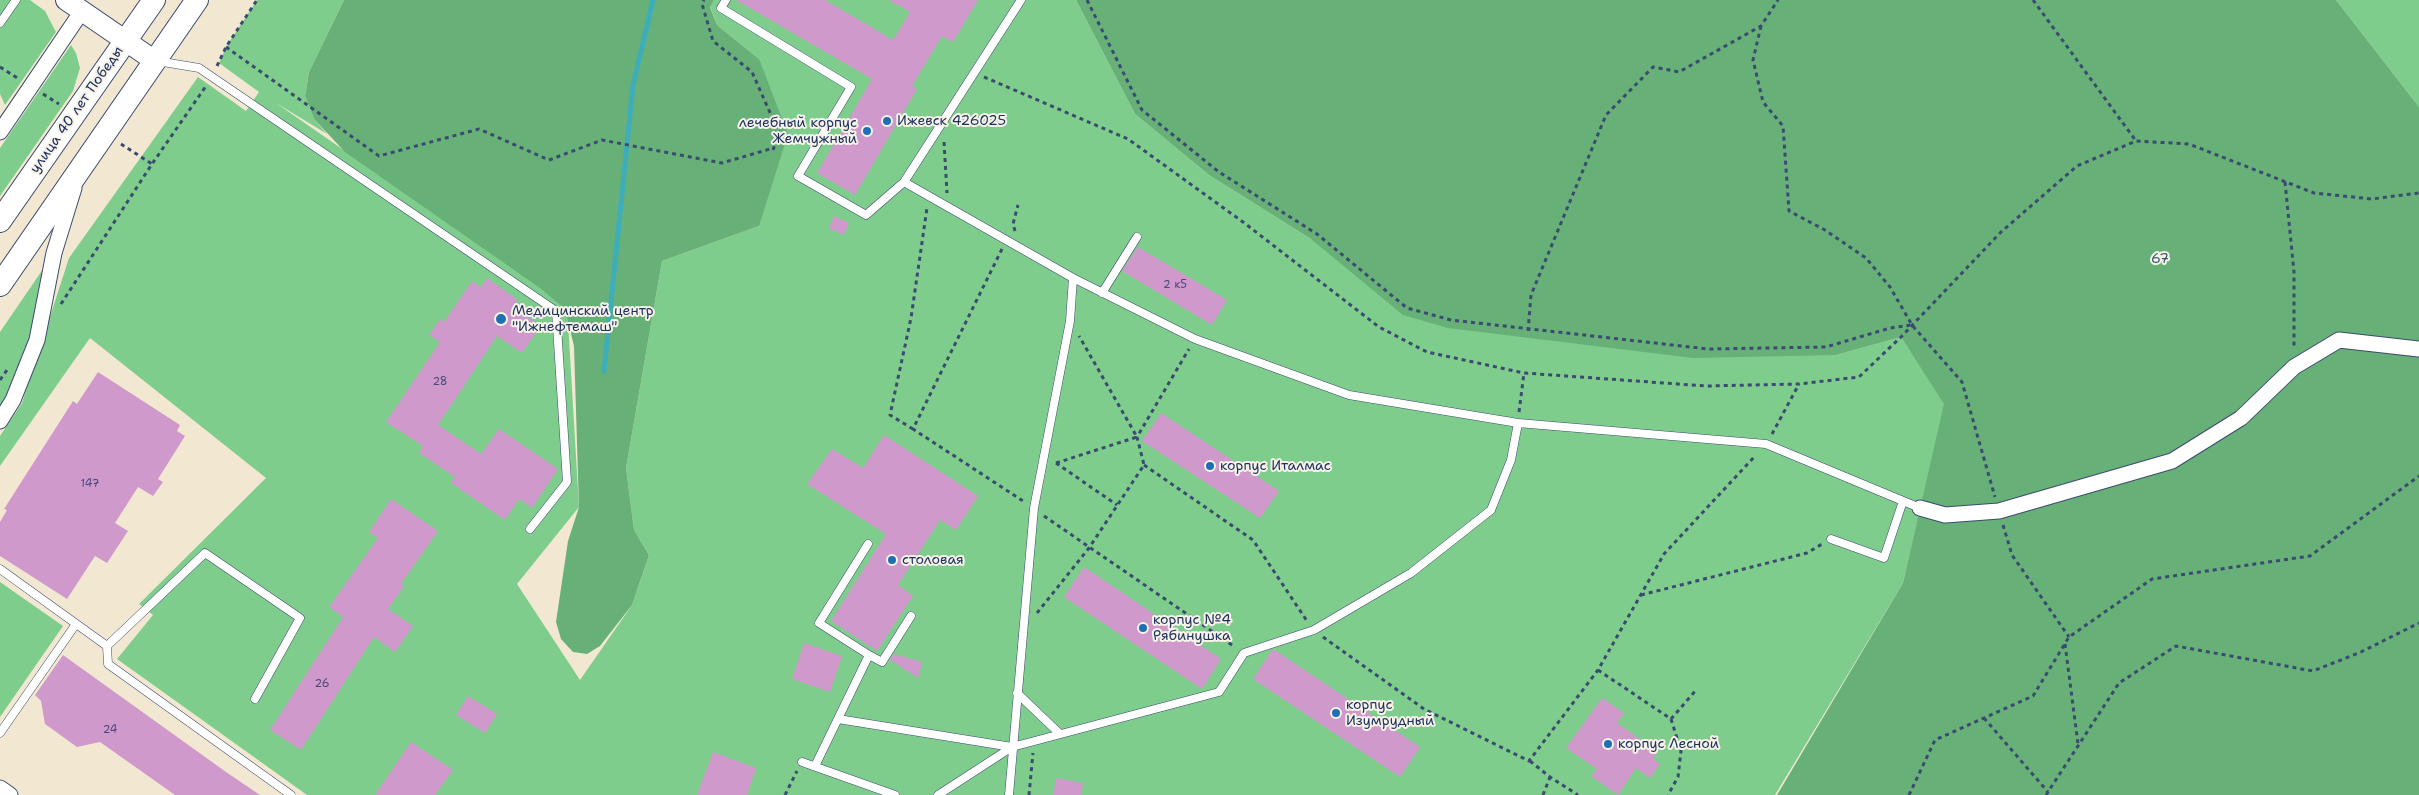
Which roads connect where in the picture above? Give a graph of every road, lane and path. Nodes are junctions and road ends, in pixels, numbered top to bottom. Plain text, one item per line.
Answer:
1 (16, 0) edge
2 (154, 0) edge
3 (197, 0) edge
4 (257, 0) edge
5 (704, 0) edge
6 (726, 0) edge
7 (1020, 0) edge
8 (1086, 0) edge
9 (1778, 0) edge
10 (2033, 0) edge
11 (74, 5) edge
12 (0, 24) edge
13 (1761, 26) junction
14 (125, 42) junction
15 (226, 47) junction
16 (155, 61) junction
17 (975, 72) junction
18 (212, 77) junction
19 (943, 119) junction
20 (0, 132) edge
21 (2136, 141) junction
22 (79, 171) junction
23 (904, 182) junction
24 (2285, 182) junction
25 (2419, 193) edge
26 (929, 195) junction
27 (1018, 205) dead end
28 (947, 206) junction
29 (0, 221) edge
30 (1137, 237) dead end
31 (1006, 240) junction
32 (1018, 246) junction
33 (1073, 278) junction
34 (0, 285) edge
35 (1102, 293) junction
36 (58, 308) dead end
37 (1070, 321) junction
38 (1912, 325) junction
39 (1528, 330) junction
40 (1195, 339) junction
41 (2419, 349) edge
42 (13, 364) dead end
43 (2294, 367) junction
44 (1524, 373) junction
45 (0, 380) edge
46 (1799, 384) junction
47 (0, 421) edge
48 (1518, 423) junction
49 (914, 429) junction
50 (1137, 437) junction
51 (1766, 444) junction
52 (1042, 459) junction
53 (1056, 462) junction
54 (1144, 465) junction
55 (2419, 476) edge
56 (1903, 501) junction
57 (1117, 505) junction
58 (1034, 508) junction
59 (1920, 508) joint
60 (1999, 511) junction
61 (530, 529) dead end
62 (1831, 539) joint
63 (868, 544) dead end
64 (1089, 548) junction
65 (0, 569) edge
66 (1640, 596) junction
67 (911, 616) dead end
68 (2419, 623) edge
69 (76, 624) junction
70 (1314, 630) junction
71 (1022, 631) junction
72 (2069, 637) junction
73 (2065, 643) junction
74 (107, 646) junction
75 (1244, 653) junction
76 (869, 655) junction
77 (1598, 670) junction
78 (1697, 689) dead end
79 (1017, 693) junction
80 (254, 699) dead end
81 (838, 718) junction
82 (1984, 718) junction
83 (1671, 719) junction
84 (0, 733) edge
85 (1060, 734) junction
86 (2078, 745) junction
87 (1012, 747) junction
88 (1529, 761) junction
89 (802, 762) joint
90 (815, 766) junction
91 (1550, 777) junction
92 (0, 788) edge
93 (2047, 794) edge
94 (10, 795) edge
95 (291, 795) edge
96 (785, 795) edge
97 (895, 795) edge
98 (938, 795) edge
99 (1009, 795) edge
100 (1543, 795) edge
101 (1578, 795) edge
102 (1668, 795) edge
103 (1909, 795) edge

1 - 12 lane
2 - 14 main road, улица 40 лет Победы
3 - 16 main road
4 - 15 path
5 - 15 path
6 - 23 lane
7 - 17 lane
8 - 39 path
9 - 13 path
10 - 21 path
11 - 14 main road
11 - 20 street
13 - 38 path
13 - 39 path
14 - 16 main road
14 - 29 main road, улица 40 лет Победы
15 - 18 path
16 - 18 lane
16 - 22 main road
17 - 19 lane
17 - 44 path
18 - 36 path
18 - 61 lane
19 - 23 lane
19 - 28 path
21 - 24 path
21 - 38 path
22 - 34 main road
22 - 47 street
23 - 26 lane
24 - 25 path
24 - 43 path
26 - 28 lane
26 - 49 path
27 - 32 path
28 - 31 lane
30 - 35 lane
31 - 32 lane
31 - 49 path
32 - 33 lane
33 - 35 lane
33 - 37 lane
35 - 40 lane
37 - 50 path
37 - 52 lane
38 - 39 path
38 - 46 path
38 - 60 path
40 - 48 lane
40 - 50 path
41 - 43 street
42 - 45 path
43 - 60 street
44 - 46 path
44 - 48 path
46 - 51 path
48 - 51 lane
48 - 70 lane
49 - 58 path
50 - 53 path
50 - 54 path
51 - 56 lane
51 - 66 path
52 - 53 path
52 - 58 lane
53 - 57 path
54 - 57 path
54 - 70 path
55 - 72 path
56 - 59 lane
56 - 62 lane
57 - 64 path
58 - 64 path
58 - 71 lane
59 - 60 street
60 - 72 path
62 - 66 path
63 - 76 lane
64 - 71 path
64 - 75 path
65 - 69 lane
66 - 77 path
67 - 76 lane
68 - 86 path
69 - 74 lane
69 - 84 lane
70 - 75 lane
70 - 88 path
71 - 79 lane
72 - 73 path
73 - 82 path
73 - 86 path
74 - 80 lane
74 - 95 lane
75 - 85 lane
76 - 81 lane
77 - 83 path
77 - 88 path
78 - 83 path
79 - 85 lane
79 - 87 lane
81 - 87 lane
81 - 90 lane
82 - 93 path
82 - 103 path
83 - 102 path
85 - 87 lane
86 - 93 path
87 - 98 lane
87 - 99 lane
88 - 91 path
89 - 90 lane
89 - 96 path
90 - 97 lane
91 - 100 path
91 - 101 path
92 - 94 street

